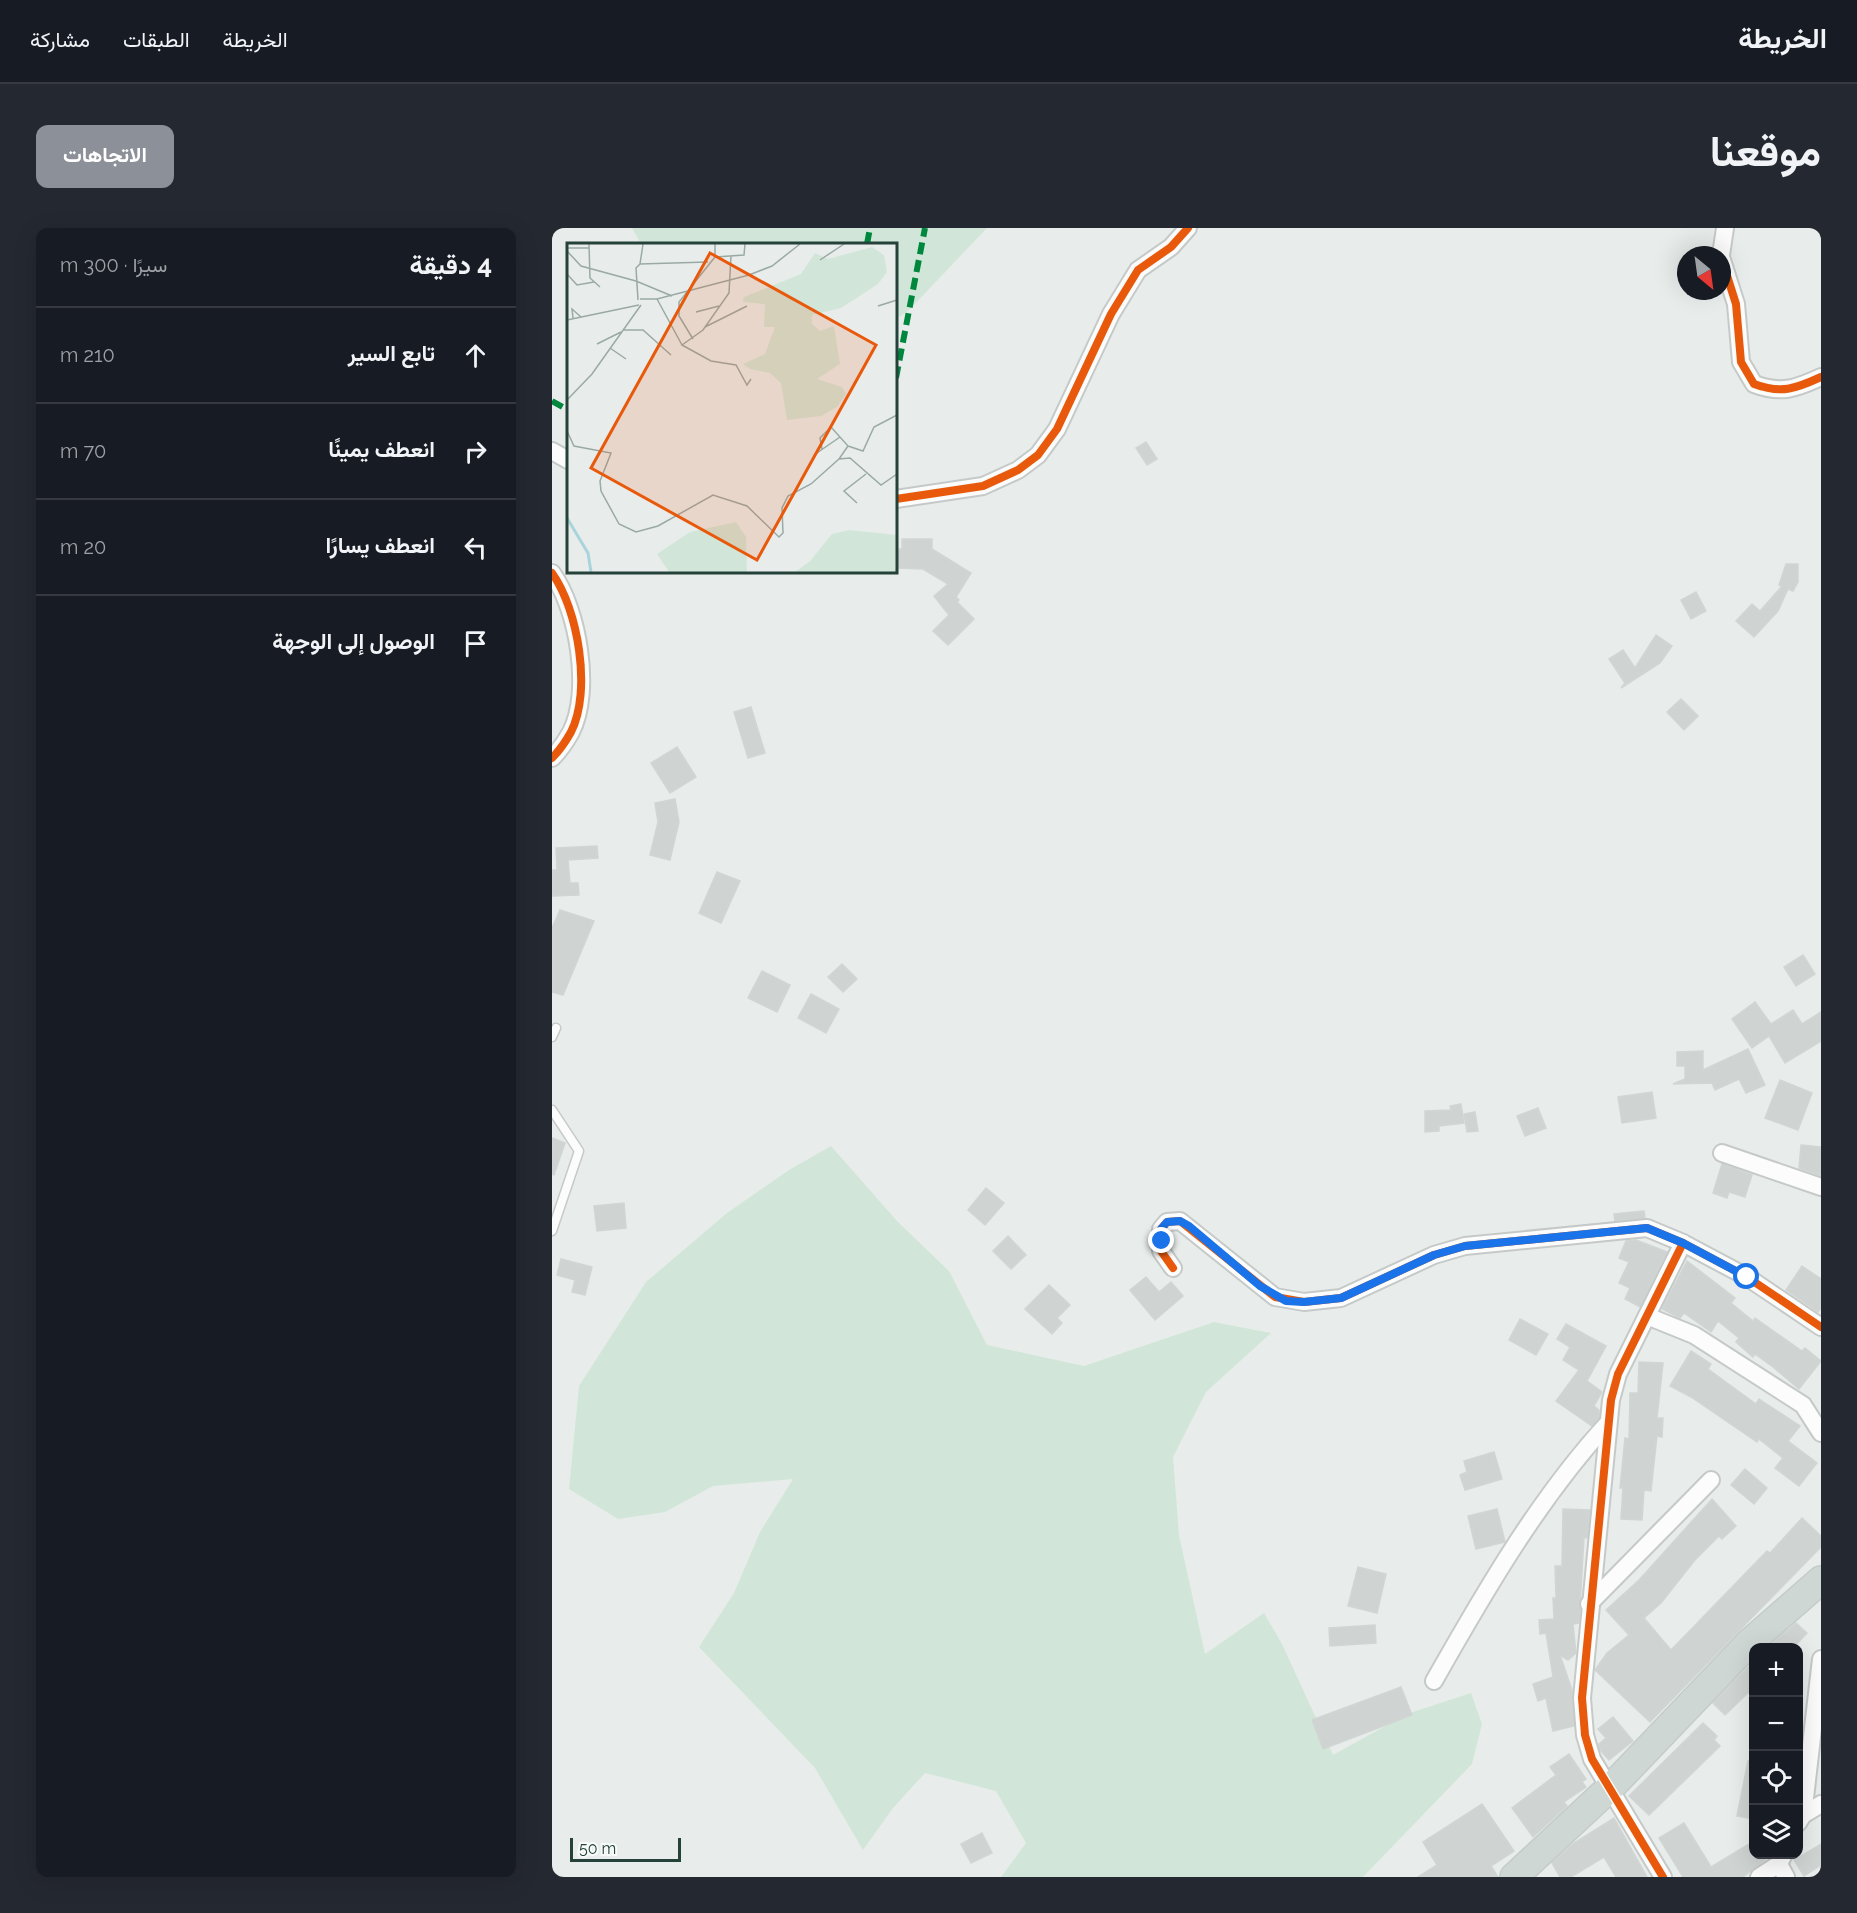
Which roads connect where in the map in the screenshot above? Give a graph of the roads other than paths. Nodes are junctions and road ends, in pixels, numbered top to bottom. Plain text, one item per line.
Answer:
1 (1188, 228) edge
2 (1725, 228) edge
3 (1722, 246) edge
4 (1731, 288) edge
5 (1821, 376) edge
6 (552, 451) edge
7 (567, 459) edge
8 (897, 499) edge
9 (552, 573) edge
10 (552, 758) edge
11 (556, 1028) dead end
12 (552, 1037) edge
13 (552, 1110) edge
14 (1722, 1153) dead end
15 (1821, 1187) edge
16 (552, 1231) edge
17 (1683, 1243) junction
18 (1173, 1268) dead end
19 (1647, 1316) junction
20 (1821, 1327) edge
21 (1608, 1423) junction
22 (1821, 1433) edge
23 (1711, 1480) dead end
24 (1821, 1580) edge
25 (1589, 1604) junction
26 (1821, 1659) edge
27 (1434, 1681) dead end
28 (1608, 1788) junction
29 (1821, 1804) edge
30 (1803, 1805) edge
31 (1803, 1818) edge
32 (1783, 1865) edge
33 (1514, 1877) edge
34 (1663, 1877) edge
35 (1759, 1877) edge

1 - 8 street
2 - 3 street
4 - 5 street
6 - 7 street
9 - 10 street
11 - 12 lane
13 - 16 lane
14 - 15 street
17 - 18 street
17 - 19 street
17 - 20 street
19 - 21 street
19 - 22 street
21 - 25 street
21 - 27 street
23 - 25 street
24 - 28 main road
25 - 28 street
26 - 30 street
28 - 33 main road
28 - 34 street
29 - 31 street
32 - 35 street

